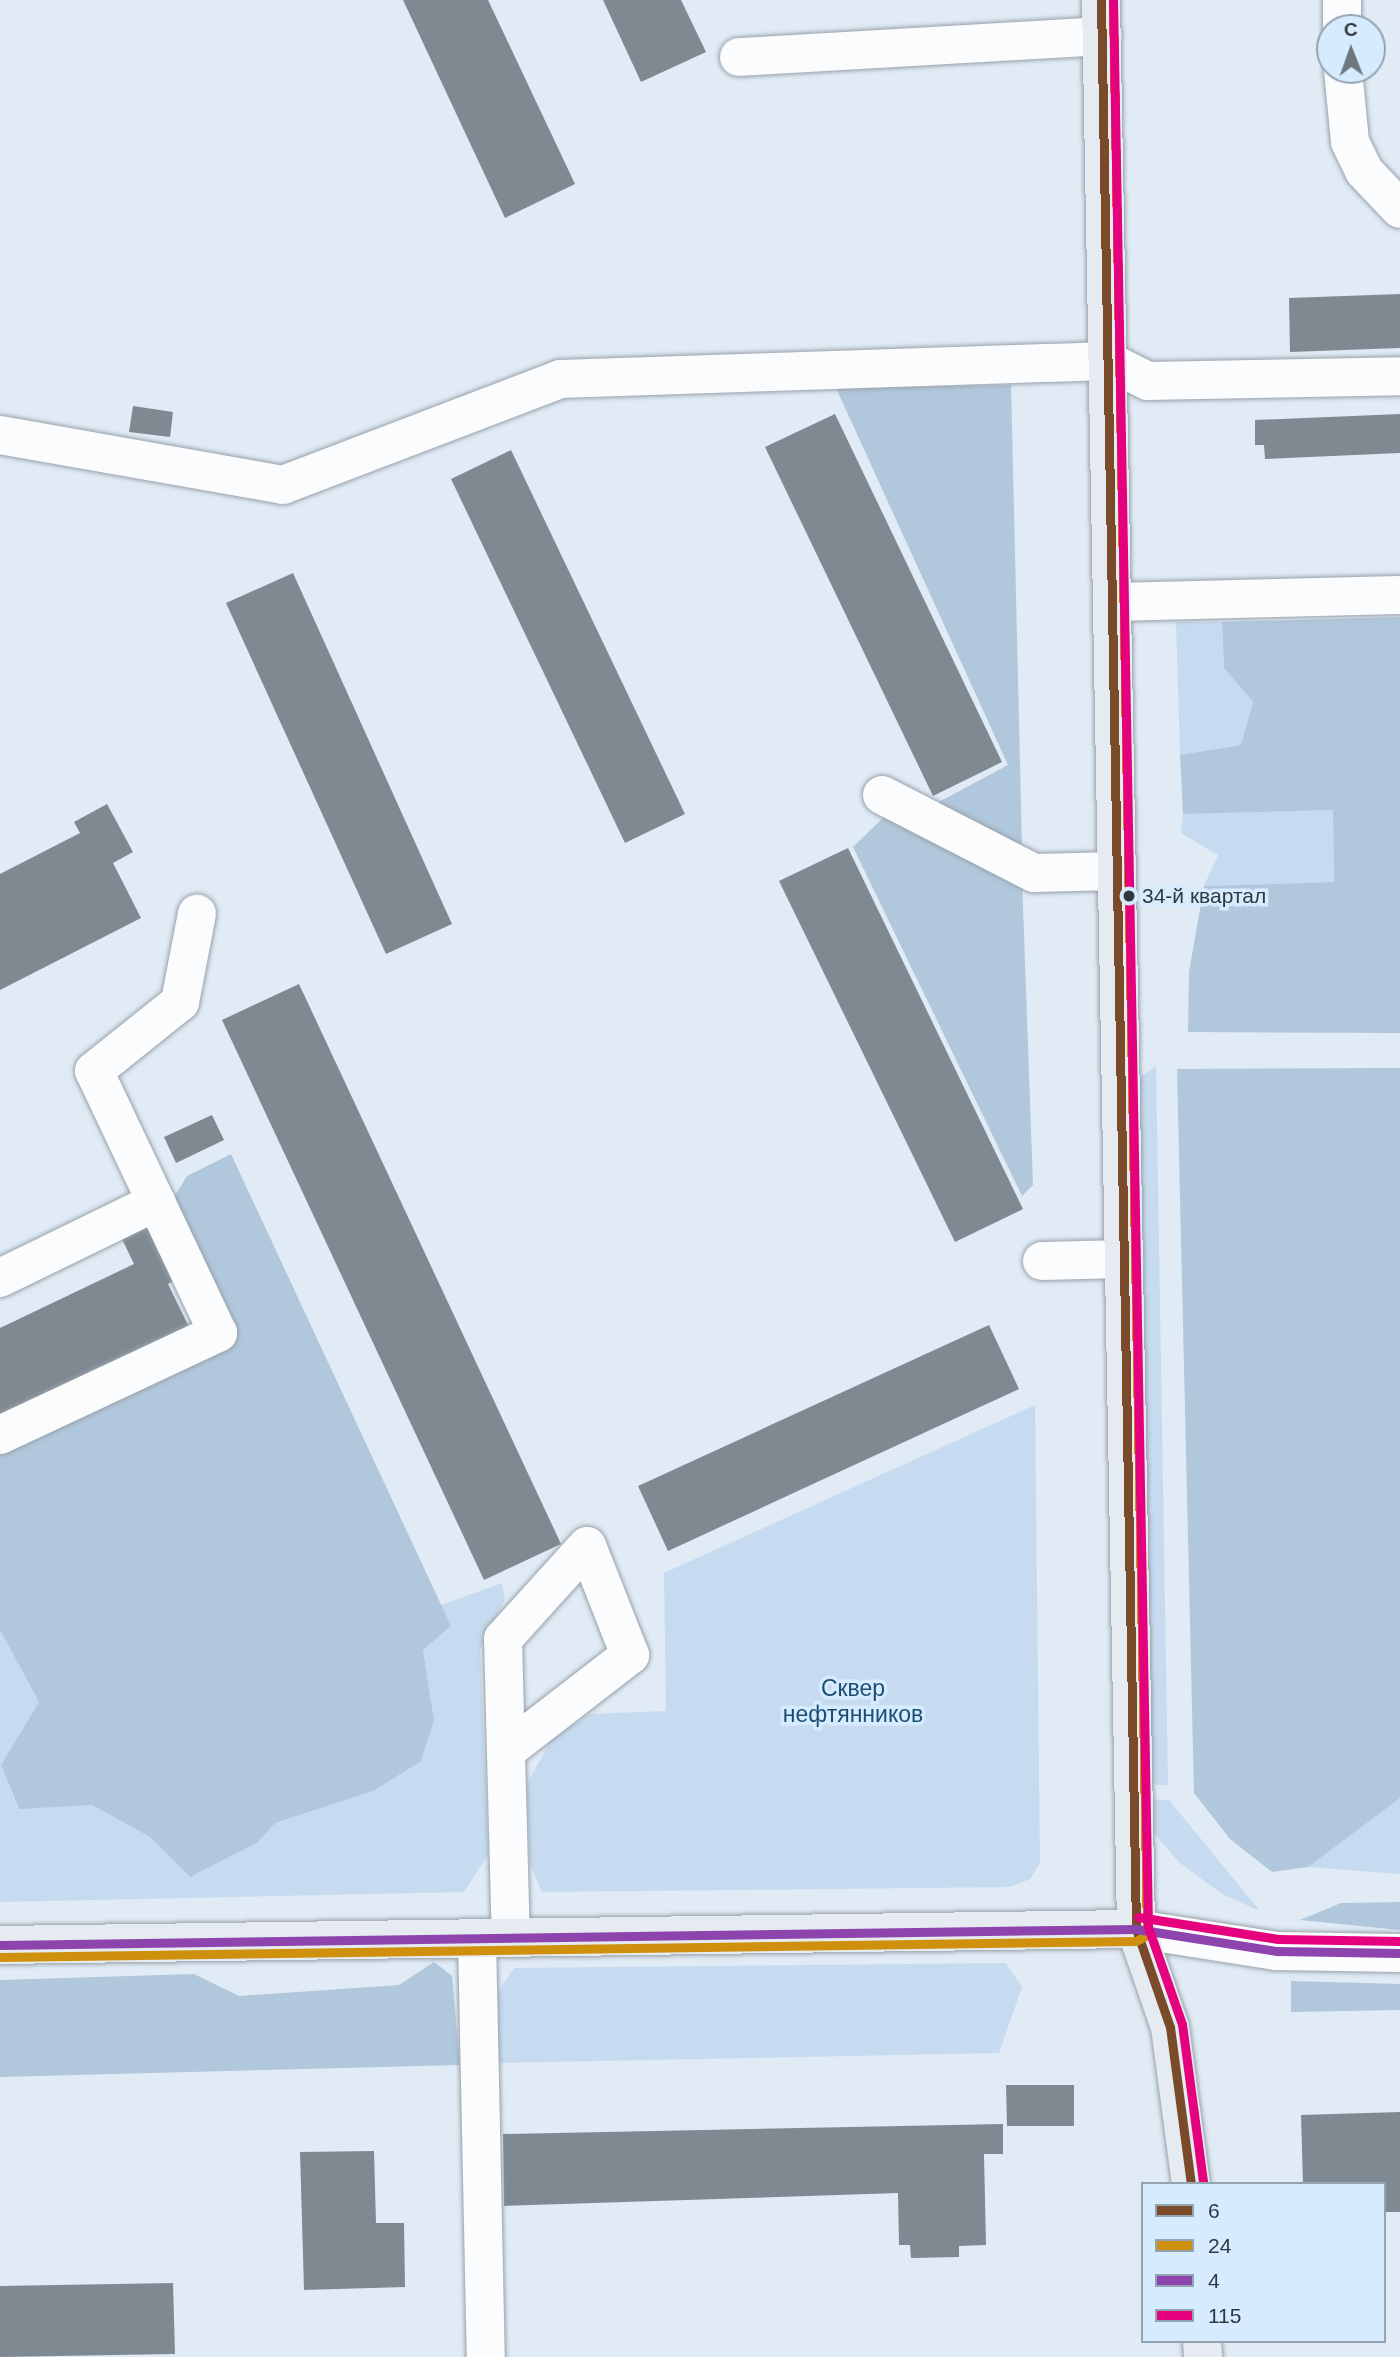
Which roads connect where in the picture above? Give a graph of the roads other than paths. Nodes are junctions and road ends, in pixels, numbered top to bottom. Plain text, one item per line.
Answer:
1 (1101, 18) edge
2 (739, 57) dead end
3 (1344, 84) edge
4 (1400, 209) edge
5 (1108, 361) junction
6 (1400, 376) edge
7 (0, 435) edge
8 (1400, 595) edge
9 (1112, 602) junction
10 (882, 795) dead end
11 (1116, 871) junction
12 (197, 914) dead end
13 (156, 1202) junction
14 (1124, 1259) junction
15 (1042, 1261) dead end
16 (0, 1278) edge
17 (0, 1435) edge
18 (506, 1751) junction
19 (1136, 1929) junction
20 (494, 1938) junction
21 (0, 1945) edge
22 (1400, 1952) edge
23 (1191, 2182) edge
24 (486, 2357) edge

1 - 2 street
1 - 5 main road
3 - 4 street
5 - 6 street
5 - 7 street
5 - 9 main road
8 - 9 street
9 - 11 main road
10 - 11 street
11 - 14 main road
12 - 13 street
13 - 16 street
13 - 17 street
14 - 15 street
14 - 19 main road
18 - 18 street
18 - 20 street
19 - 20 main road
19 - 22 street
19 - 23 main road
20 - 21 main road
20 - 24 street

